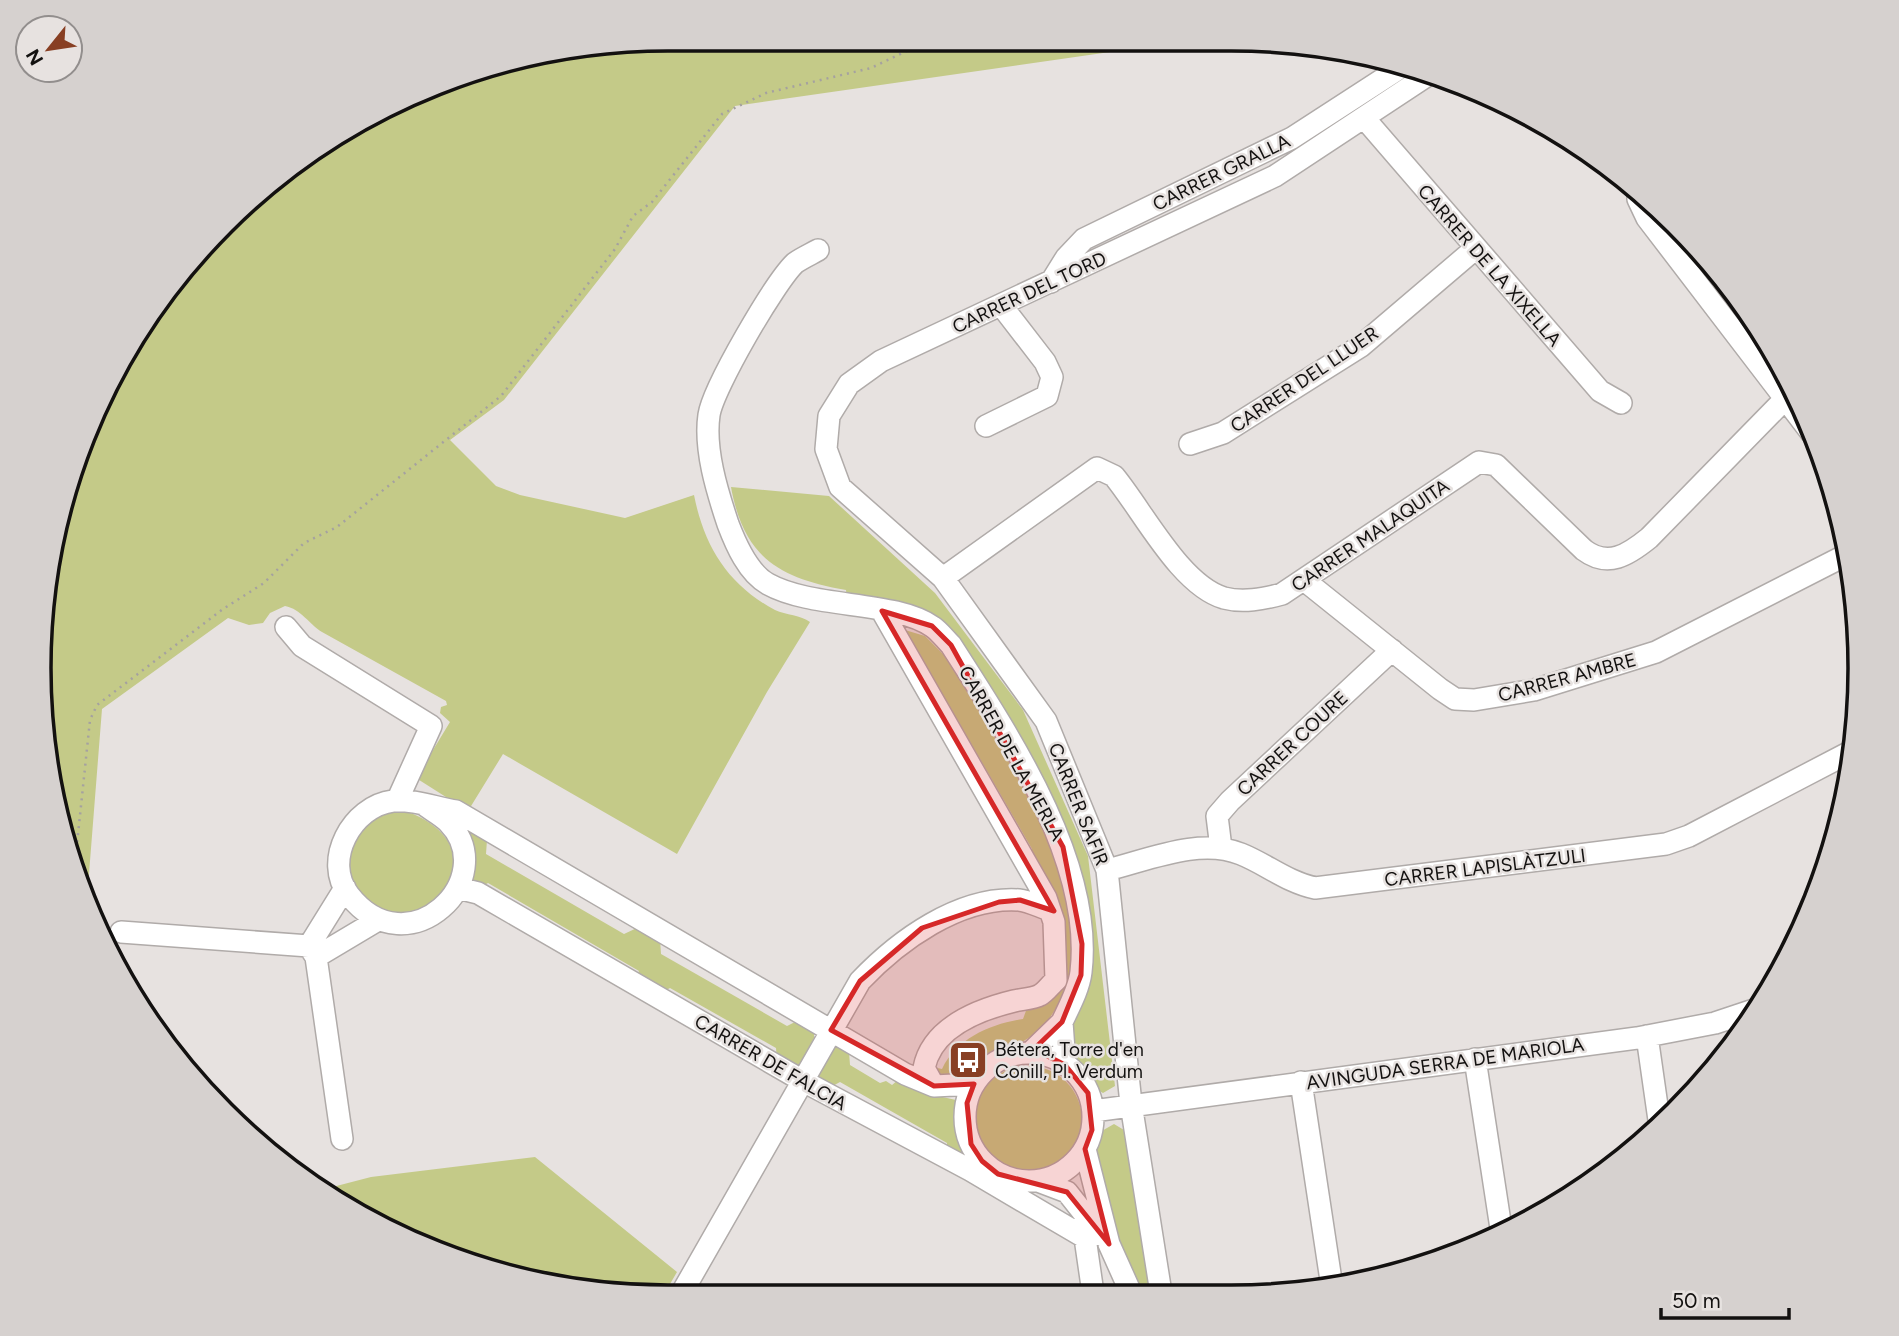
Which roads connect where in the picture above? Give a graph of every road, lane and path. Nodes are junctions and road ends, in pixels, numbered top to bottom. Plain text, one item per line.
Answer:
1 (907, 51) edge
2 (1393, 73) edge
3 (1419, 81) edge
4 (1364, 119) junction
5 (1642, 208) edge
6 (1476, 248) junction
7 (818, 250) dead end
8 (1051, 282) junction
9 (1001, 305) junction
10 (1785, 399) junction
11 (1621, 403) dead end
12 (1789, 404) edge
13 (986, 426) dead end
14 (1190, 444) dead end
15 (1838, 559) edge
16 (943, 578) junction
17 (1304, 580) junction
18 (882, 611) junction
19 (286, 627) dead end
20 (1392, 650) junction
21 (1842, 756) edge
22 (397, 801) junction
23 (426, 806) junction
24 (77, 844) edge
25 (1221, 848) junction
26 (1107, 870) junction
27 (345, 888) junction
28 (458, 888) junction
29 (1050, 910) junction
30 (378, 920) junction
31 (121, 932) dead end
32 (313, 951) junction
33 (1742, 1014) edge
34 (1062, 1022) junction
35 (831, 1030) junction
36 (1647, 1036) junction
37 (1030, 1053) junction
38 (1475, 1059) junction
39 (1065, 1065) junction
40 (803, 1081) junction
41 (1301, 1082) junction
42 (974, 1084) junction
43 (934, 1086) junction
44 (1131, 1104) junction
45 (1093, 1111) junction
46 (1658, 1113) edge
47 (342, 1139) dead end
48 (1085, 1149) junction
49 (1038, 1181) junction
50 (1080, 1208) junction
51 (1500, 1224) edge
52 (1084, 1237) junction
53 (1109, 1244) junction
54 (1330, 1277) edge
55 (686, 1285) edge
56 (1092, 1285) edge
57 (1127, 1285) edge
58 (1160, 1285) edge

1 - 24 path
2 - 8 street, CARRER GRALLA
3 - 4 street, CARRER DEL TORD
4 - 6 street, CARRER DE LA XIXELLA
4 - 8 street, CARRER DEL TORD
5 - 10 street
6 - 11 street, CARRER DE LA XIXELLA
6 - 14 street, CARRER DEL LLUER
7 - 18 street, CARRER DE LA MERLA
8 - 9 street, CARRER DEL TORD
9 - 13 street
9 - 16 street, CARRER DEL TORD
10 - 12 street
10 - 17 street, CARRER MALAQUITA
15 - 20 street, CARRER AMBRE
16 - 17 street, CARRER MALAQUITA
16 - 26 street, CARRER SAFIR
17 - 20 street, CARRER AMBRE
18 - 29 street
18 - 34 street, CARRER DE LA MERLA
19 - 22 street
20 - 25 street, CARRER COURE
21 - 25 street, CARRER LAPISLÀTZULI
22 - 23 street
22 - 27 street
23 - 28 street
23 - 35 street
25 - 26 street, CARRER LAPISLÀTZULI
26 - 44 street, CARRER SAFIR
27 - 30 street
27 - 32 street
28 - 30 street
28 - 40 street, CARRER DE FALCIA
29 - 35 street
29 - 43 street
30 - 32 street
31 - 32 street
32 - 47 street
33 - 36 street, AVINGUDA SERRA DE MARIOLA
34 - 37 street, CARRER DE LA MERLA
34 - 39 street, CARRER DE LA MERLA
35 - 40 street
35 - 43 street
36 - 38 street, AVINGUDA SERRA DE MARIOLA
36 - 46 street
37 - 39 street
37 - 42 street
38 - 41 street, AVINGUDA SERRA DE MARIOLA
38 - 51 street
39 - 45 street
40 - 52 street, CARRER DE FALCIA
40 - 55 street
41 - 44 street, AVINGUDA SERRA DE MARIOLA
41 - 54 street
42 - 43 street
42 - 49 street
44 - 45 street, AVINGUDA SERRA DE MARIOLA
44 - 58 street, CARRER SAFIR
45 - 48 street
48 - 49 street
48 - 53 street
49 - 50 street
50 - 52 street
50 - 53 street
52 - 56 street
53 - 57 street

